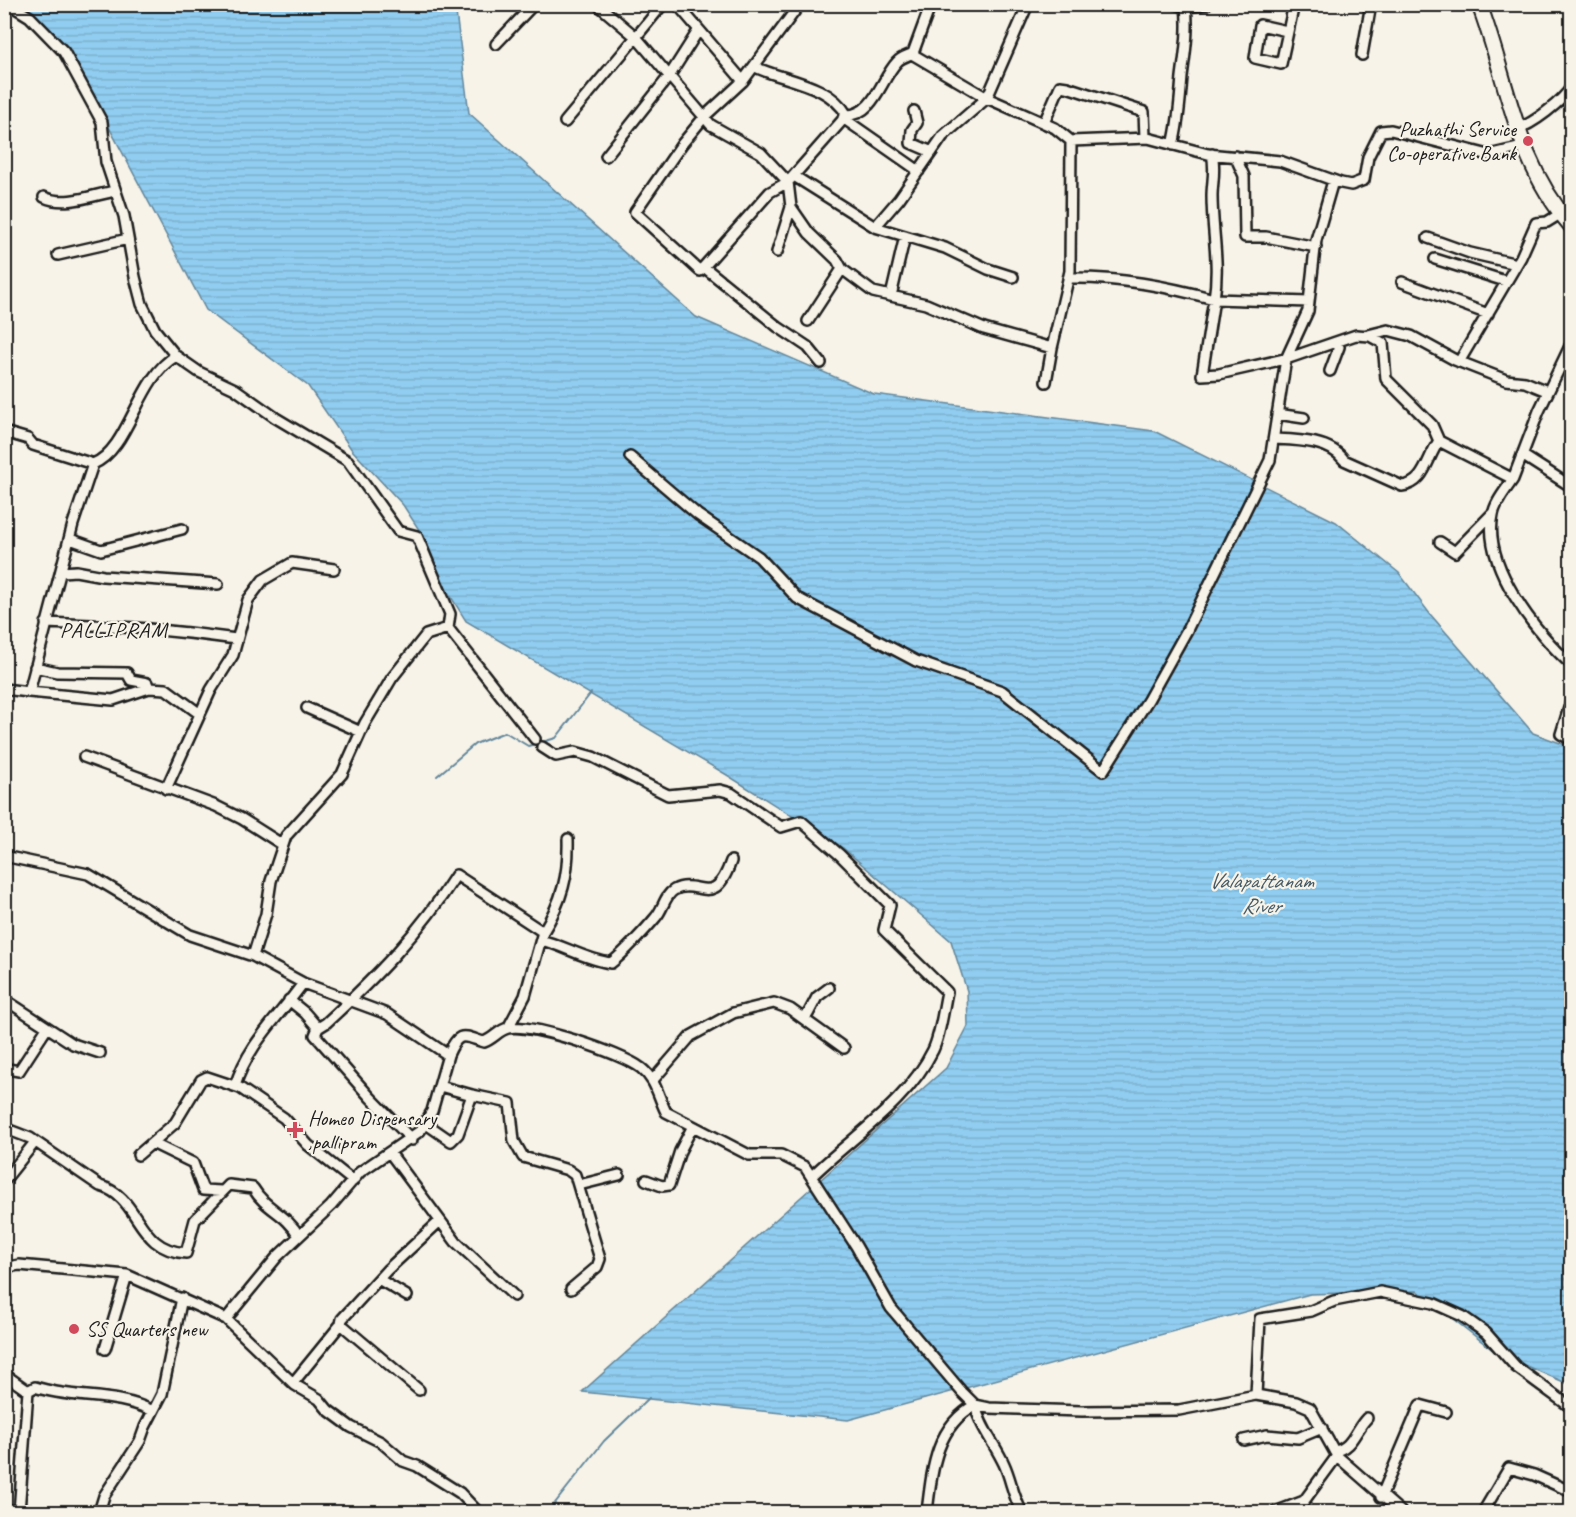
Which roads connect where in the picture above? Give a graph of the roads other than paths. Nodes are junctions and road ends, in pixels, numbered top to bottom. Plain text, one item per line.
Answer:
1 (9, 4) edge
2 (534, 4) edge
3 (597, 4) edge
4 (663, 4) edge
5 (677, 4) edge
6 (800, 4) edge
7 (931, 4) edge
8 (1028, 4) edge
9 (1176, 4) edge
10 (1207, 4) edge
11 (1294, 4) edge
12 (1371, 4) edge
13 (1479, 4) edge
14 (1186, 7) junction
15 (698, 30) junction
16 (1287, 31) junction
17 (636, 37) junction
18 (496, 44) dead end
19 (912, 54) junction
20 (1362, 55) dead end
21 (755, 67) junction
22 (670, 75) junction
23 (743, 81) junction
24 (1572, 86) edge
25 (987, 98) junction
26 (914, 111) dead end
27 (705, 116) junction
28 (845, 116) junction
29 (566, 122) dead end
30 (1044, 123) junction
31 (1516, 129) junction
32 (1145, 137) junction
33 (1071, 141) junction
34 (1173, 145) junction
35 (1523, 147) junction
36 (932, 152) junction
37 (1212, 154) junction
38 (606, 156) dead end
39 (1235, 156) junction
40 (919, 171) junction
41 (791, 179) junction
42 (1333, 181) junction
43 (115, 190) junction
44 (44, 197) dead end
45 (791, 207) junction
46 (1567, 217) edge
47 (875, 226) junction
48 (905, 236) junction
49 (1428, 238) dead end
50 (128, 239) junction
51 (1316, 247) junction
52 (777, 252) dead end
53 (58, 255) dead end
54 (1435, 259) dead end
55 (1516, 264) junction
56 (704, 267) junction
57 (842, 269) junction
58 (1013, 277) dead end
59 (1068, 278) junction
60 (1505, 281) junction
61 (1402, 282) dead end
62 (891, 296) junction
63 (1214, 299) junction
64 (1309, 302) junction
65 (1488, 314) junction
66 (808, 321) dead end
67 (1365, 336) junction
68 (1572, 342) edge
69 (1334, 343) junction
70 (1052, 348) junction
71 (176, 356) junction
72 (1286, 359) junction
73 (1459, 362) junction
74 (821, 363) dead end
75 (1330, 371) dead end
76 (1046, 382) dead end
77 (1547, 391) junction
78 (1277, 414) junction
79 (1304, 418) dead end
80 (4, 432) edge
81 (1274, 439) junction
82 (1440, 441) junction
83 (1522, 454) junction
84 (630, 458) dead end
85 (93, 464) junction
86 (1513, 478) junction
87 (1572, 487) edge
88 (1493, 513) junction
89 (183, 529) dead end
90 (70, 539) junction
91 (1440, 543) dead end
92 (334, 568) dead end
93 (62, 572) junction
94 (218, 584) dead end
95 (46, 623) junction
96 (448, 628) junction
97 (236, 639) junction
98 (1572, 665) edge
99 (35, 667) junction
100 (149, 688) junction
101 (4, 689) edge
102 (29, 692) junction
103 (1572, 698) edge
104 (308, 708) dead end
105 (200, 714) junction
106 (361, 732) junction
107 (535, 739) dead end
108 (1572, 740) edge
109 (542, 747) dead end
110 (84, 757) dead end
111 (166, 789) junction
112 (568, 839) dead end
113 (283, 845) junction
114 (4, 856) edge
115 (731, 861) dead end
116 (542, 936) junction
117 (253, 956) junction
118 (303, 983) junction
119 (829, 988) dead end
120 (4, 999) edge
121 (289, 1000) junction
122 (351, 1001) junction
123 (801, 1017) junction
124 (47, 1028) junction
125 (318, 1028) junction
126 (508, 1028) junction
127 (844, 1048) dead end
128 (100, 1053) dead end
129 (448, 1055) junction
130 (8, 1069) dead end
131 (653, 1080) junction
132 (235, 1086) junction
133 (440, 1086) junction
134 (472, 1095) junction
135 (425, 1123) junction
136 (693, 1126) junction
137 (4, 1128) edge
138 (411, 1140) junction
139 (36, 1142) junction
140 (152, 1143) junction
141 (390, 1153) junction
142 (138, 1155) dead end
143 (619, 1175) dead end
144 (812, 1176) junction
145 (353, 1180) junction
146 (646, 1180) dead end
147 (4, 1181) edge
148 (579, 1185) junction
149 (221, 1191) junction
150 (440, 1221) junction
151 (299, 1236) junction
152 (4, 1268) edge
153 (127, 1275) junction
154 (380, 1280) junction
155 (571, 1289) dead end
156 (407, 1296) dead end
157 (514, 1296) dead end
158 (182, 1298) junction
159 (226, 1319) junction
160 (341, 1324) junction
161 (105, 1349) dead end
162 (4, 1374) edge
163 (293, 1383) junction
164 (419, 1389) dead end
165 (28, 1391) junction
166 (1256, 1395) junction
167 (975, 1405) junction
168 (1572, 1408) edge
169 (153, 1411) junction
170 (1446, 1412) dead end
171 (1367, 1418) dead end
172 (1322, 1428) junction
173 (1244, 1440) dead end
174 (1335, 1454) junction
175 (1572, 1492) edge
176 (1381, 1497) junction
177 (4, 1509) edge
178 (19, 1512) edge
179 (99, 1512) edge
180 (478, 1512) edge
181 (927, 1512) edge
182 (1022, 1512) edge
183 (1275, 1512) edge
184 (1401, 1512) edge
185 (1483, 1512) edge

1 - 43 street
2 - 18 street
3 - 17 street
4 - 17 street
5 - 15 street
6 - 21 street
7 - 19 street
8 - 25 street
9 - 14 street
10 - 14 street
11 - 16 street
12 - 20 street
13 - 31 main road
14 - 34 street
15 - 22 street
15 - 23 street
16 - 16 street
17 - 22 street
17 - 29 street
19 - 25 street
19 - 28 street
21 - 23 street
21 - 28 street
22 - 27 street
22 - 38 street
23 - 27 street
24 - 31 street
25 - 30 street
25 - 36 street
26 - 36 street
27 - 41 street
27 - 56 street
28 - 40 street
28 - 41 street
30 - 32 street
30 - 33 street
31 - 35 main road
32 - 33 street
32 - 34 street
33 - 59 street
34 - 37 street
35 - 42 street
35 - 46 main road
36 - 40 street
37 - 39 street
37 - 63 street
39 - 42 street
39 - 51 street
40 - 47 street
41 - 45 street
41 - 47 street
41 - 56 street
42 - 51 street
43 - 44 street
43 - 50 street
45 - 52 street
45 - 57 street
46 - 55 street
47 - 48 street
48 - 58 street
48 - 62 street
49 - 55 street
50 - 53 street
50 - 71 street
51 - 64 street
54 - 60 street
55 - 60 street
56 - 74 street
57 - 62 street
57 - 66 street
59 - 63 street
59 - 70 street
60 - 65 street
61 - 65 street
62 - 70 street
63 - 64 street
63 - 72 street
64 - 72 street
65 - 73 street
67 - 69 street
67 - 73 street
67 - 82 street
68 - 77 street
69 - 72 street
69 - 75 street
70 - 76 street
71 - 85 street
71 - 96 street
72 - 78 street
73 - 77 street
77 - 83 street
78 - 79 street
78 - 81 street
80 - 85 street
81 - 82 street
81 - 84 street
82 - 86 street
83 - 86 street
83 - 87 street
85 - 90 street
86 - 88 street
88 - 91 street
88 - 98 street
89 - 90 street
90 - 93 street
92 - 97 street
93 - 94 street
93 - 95 street
95 - 97 street
95 - 99 street
96 - 106 street
96 - 107 street
97 - 105 street
99 - 100 street
99 - 102 street
100 - 102 street
100 - 105 street
101 - 102 street
103 - 108 street
104 - 106 street
105 - 111 street
106 - 113 street
109 - 144 street
110 - 111 street
111 - 113 street
112 - 116 street
113 - 117 street
114 - 117 street
115 - 116 street
116 - 122 street
116 - 126 street
117 - 118 street
118 - 121 street
118 - 122 street
119 - 123 street
120 - 124 street
121 - 125 street
121 - 132 street
122 - 125 street
122 - 129 street
123 - 127 street
123 - 131 street
124 - 128 street
124 - 130 street
125 - 138 street
126 - 129 street
126 - 131 street
129 - 133 street
131 - 136 street
132 - 140 street
132 - 145 street
133 - 134 street
133 - 135 street
134 - 135 street
134 - 148 street
135 - 138 street
136 - 144 street
136 - 146 street
137 - 139 street
138 - 141 street
139 - 147 street
139 - 149 street
140 - 142 street
140 - 149 street
141 - 145 street
141 - 150 street
143 - 148 street
144 - 167 street
145 - 151 street
148 - 155 street
149 - 151 street
150 - 154 street
150 - 157 street
151 - 159 street
152 - 153 street
153 - 158 street
153 - 161 street
154 - 156 street
154 - 160 street
158 - 159 street
158 - 169 street
159 - 163 street
160 - 163 street
160 - 164 street
162 - 165 street
163 - 180 street
165 - 169 street
165 - 178 street
166 - 167 street
166 - 168 street
166 - 172 street
167 - 181 street
167 - 182 street
169 - 179 street
170 - 176 street
171 - 174 street
172 - 173 street
172 - 174 street
174 - 176 street
174 - 183 street
175 - 185 street
176 - 184 street
177 - 178 street

